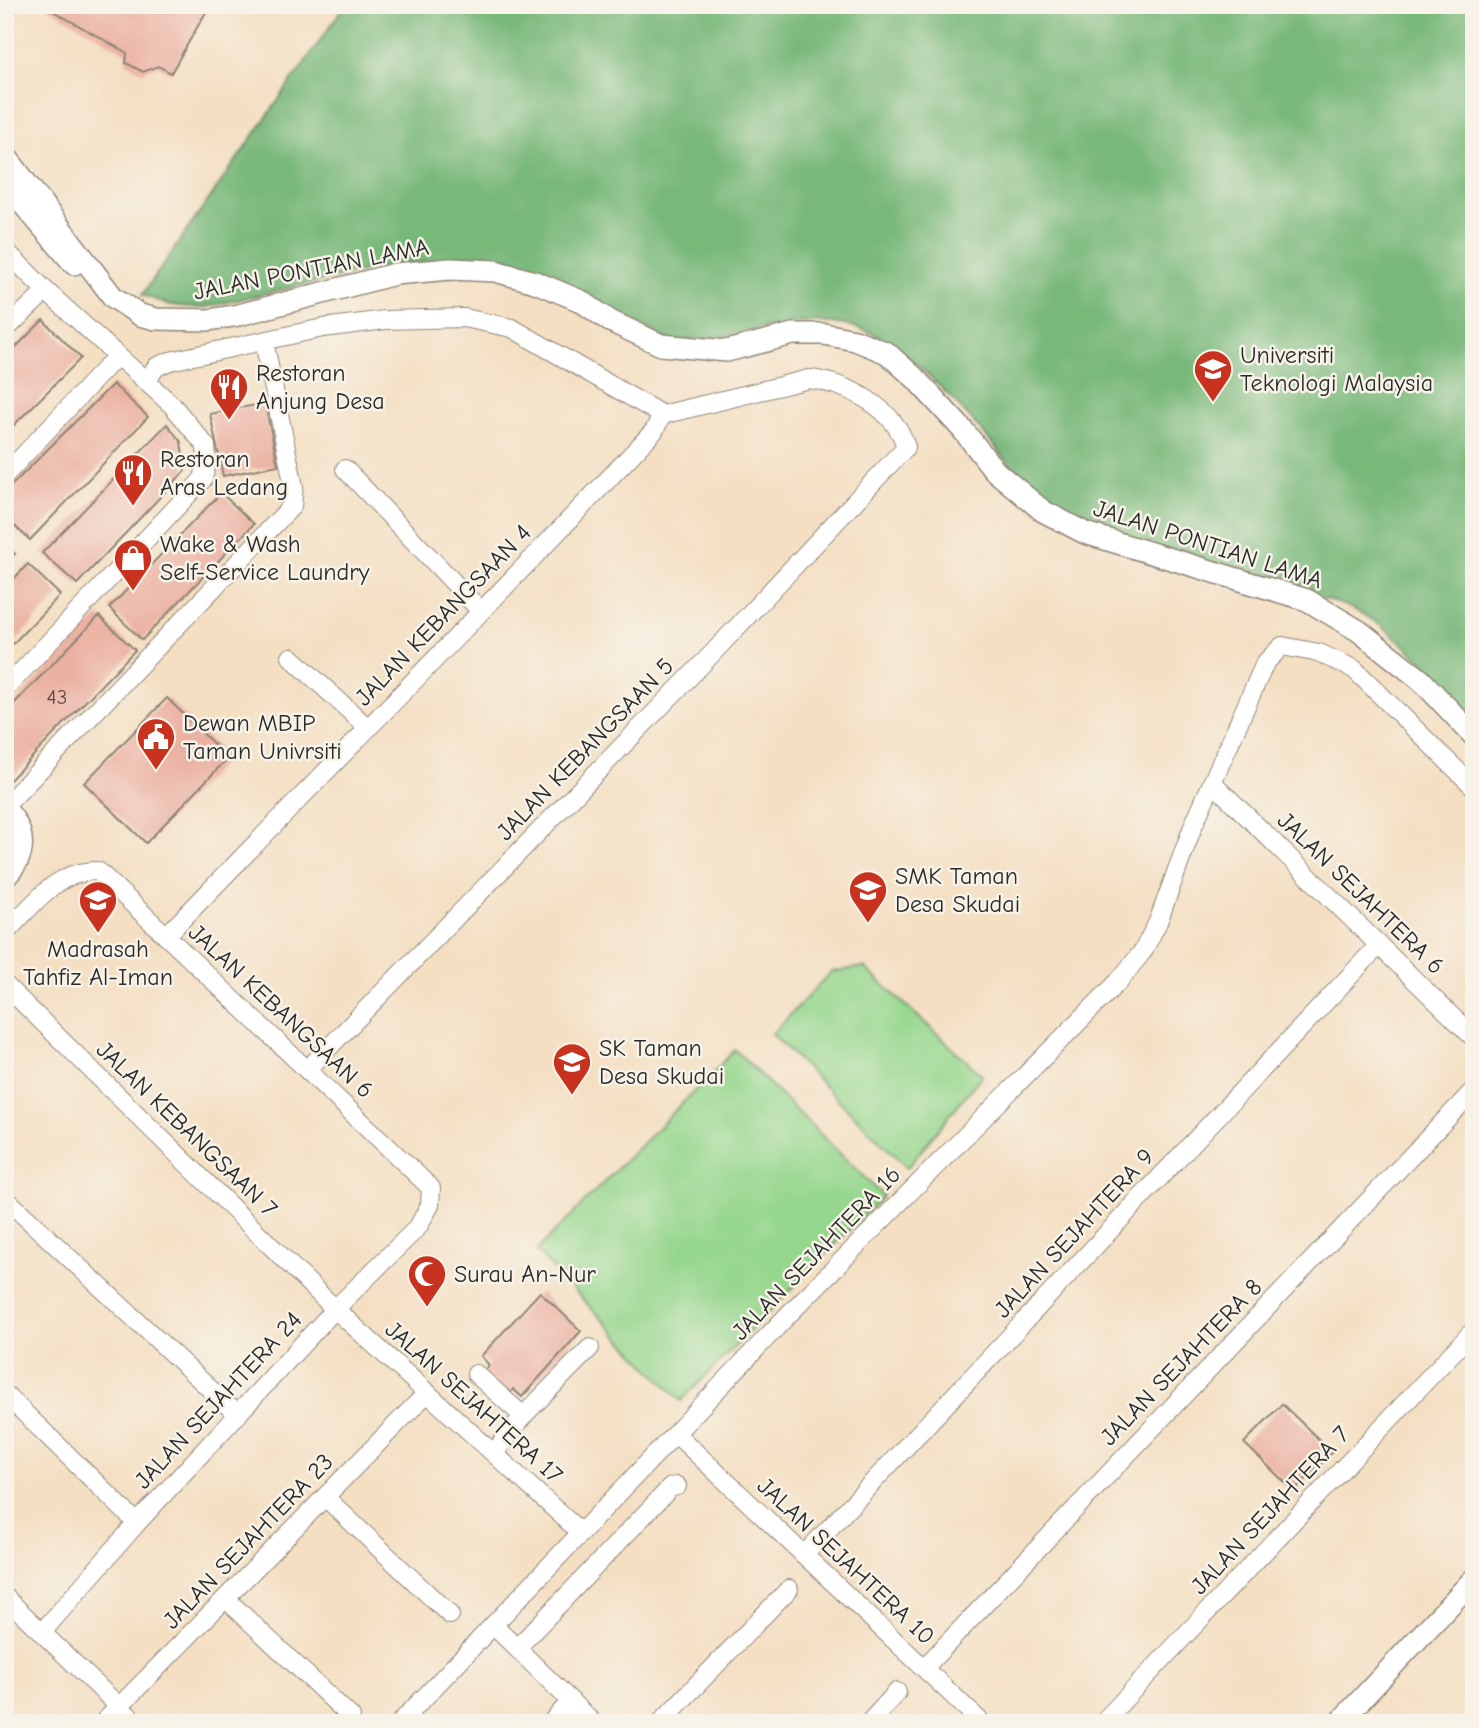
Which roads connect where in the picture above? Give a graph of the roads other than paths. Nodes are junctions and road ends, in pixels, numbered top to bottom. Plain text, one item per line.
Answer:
1 (5, 155) edge
2 (5, 183) edge
3 (5, 250) edge
4 (46, 291) junction
5 (113, 298) junction
6 (5, 330) edge
7 (264, 341) junction
8 (117, 356) junction
9 (146, 381) junction
10 (662, 415) junction
11 (345, 469) dead end
12 (5, 475) edge
13 (480, 610) junction
14 (291, 657) dead end
15 (5, 689) edge
16 (368, 727) junction
17 (1474, 736) edge
18 (1213, 784) junction
19 (1474, 788) edge
20 (5, 808) edge
21 (5, 877) edge
22 (5, 933) edge
23 (166, 936) junction
24 (1379, 945) junction
25 (5, 985) edge
26 (1474, 1038) edge
27 (307, 1070) junction
28 (1474, 1090) edge
29 (5, 1198) edge
30 (430, 1205) joint
31 (335, 1308) junction
32 (1474, 1330) edge
33 (590, 1348) dead end
34 (476, 1374) dead end
35 (427, 1393) junction
36 (5, 1394) edge
37 (237, 1415) junction
38 (523, 1416) junction
39 (677, 1435) junction
40 (495, 1453) junction
41 (677, 1486) dead end
42 (325, 1497) junction
43 (137, 1523) junction
44 (580, 1532) junction
45 (804, 1555) junction
46 (1474, 1579) edge
47 (789, 1589) dead end
48 (5, 1597) edge
49 (226, 1598) junction
50 (450, 1615) dead end
51 (493, 1625) junction
52 (43, 1631) junction
53 (517, 1648) junction
54 (924, 1668) junction
55 (898, 1692) dead end
56 (571, 1701) junction
57 (118, 1707) junction
58 (351, 1717) dead end
59 (584, 1720) edge
60 (103, 1723) edge
61 (136, 1723) edge
62 (400, 1723) edge
63 (551, 1723) edge
64 (660, 1723) edge
65 (869, 1723) edge
66 (982, 1723) edge
67 (1101, 1723) edge
68 (1339, 1723) edge

1 - 5 street, JALAN PONTIAN LAMA
2 - 5 street
3 - 4 street
4 - 6 street
4 - 8 street
5 - 17 street, JALAN PONTIAN LAMA
7 - 9 street
7 - 10 street
7 - 20 street
8 - 9 street
8 - 12 street
9 - 15 street
10 - 13 street, JALAN KEBANGSAAN 4
10 - 27 street, JALAN KEBANGSAAN 5
11 - 13 street
13 - 16 street, JALAN KEBANGSAAN 4
14 - 16 street
16 - 23 street, JALAN KEBANGSAAN 4
18 - 19 street, JALAN SEJAHTERA 16
18 - 24 street, JALAN SEJAHTERA 6
18 - 39 street, JALAN SEJAHTERA 16
20 - 21 street
22 - 23 street, JALAN KEBANGSAAN 6
23 - 27 street, JALAN KEBANGSAAN 6
24 - 26 street, JALAN SEJAHTERA 6
24 - 45 street, JALAN SEJAHTERA 9
25 - 31 street, JALAN KEBANGSAAN 7
27 - 30 street, JALAN KEBANGSAAN 6
28 - 54 street, JALAN SEJAHTERA 8
29 - 37 street
30 - 31 street, JALAN SEJAHTERA 24
31 - 35 street, JALAN SEJAHTERA 17
31 - 37 street, JALAN SEJAHTERA 24
32 - 67 street, JALAN SEJAHTERA 7
33 - 38 street
34 - 38 street
35 - 40 street, JALAN SEJAHTERA 17
35 - 42 street, JALAN SEJAHTERA 23
36 - 43 street
37 - 43 street, JALAN SEJAHTERA 24
38 - 40 street
39 - 44 street, JALAN SEJAHTERA 16
39 - 45 street, JALAN SEJAHTERA 10
40 - 44 street, JALAN SEJAHTERA 17
41 - 53 street
42 - 49 street, JALAN SEJAHTERA 23
42 - 50 street
43 - 52 street, JALAN SEJAHTERA 24
44 - 51 street, JALAN SEJAHTERA 16
45 - 54 street, JALAN SEJAHTERA 10
46 - 68 street
47 - 64 street
48 - 52 street
49 - 57 street, JALAN SEJAHTERA 23
49 - 58 street
51 - 53 street
51 - 62 street, JALAN SEJAHTERA 16
52 - 57 street
53 - 56 street
54 - 66 street, JALAN SEJAHTERA 10
55 - 65 street
56 - 59 street
56 - 63 street
57 - 60 street, JALAN SEJAHTERA 23
57 - 61 street

